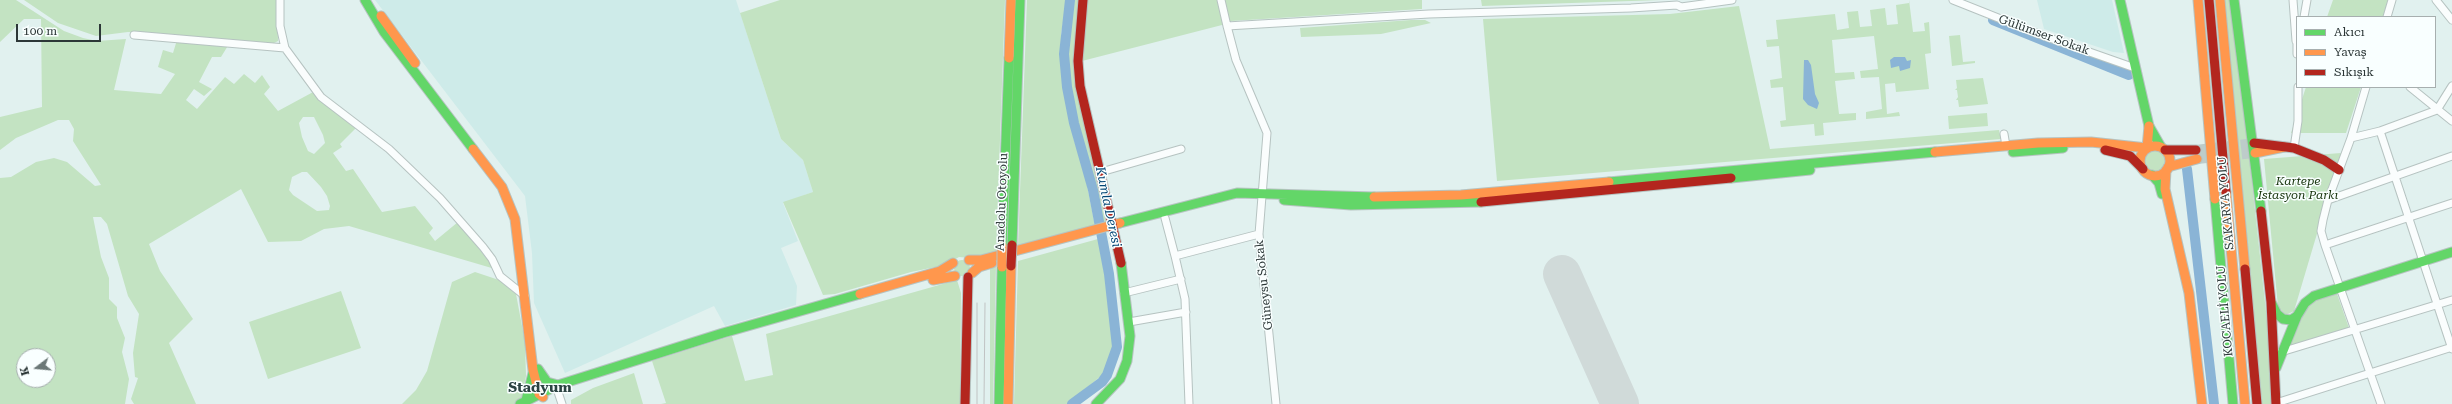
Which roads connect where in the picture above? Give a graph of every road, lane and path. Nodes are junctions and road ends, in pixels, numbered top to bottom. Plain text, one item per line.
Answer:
1 (280, 0) edge
2 (365, 0) edge
3 (371, 0) edge
4 (1011, 0) edge
5 (1020, 0) edge
6 (1083, 0) edge
7 (1221, 0) edge
8 (1732, 0) edge
9 (1953, 0) edge
10 (2120, 0) edge
11 (2198, 0) edge
12 (2209, 0) edge
13 (2220, 0) edge
14 (2293, 0) edge
15 (2307, 0) edge
16 (2392, 0) edge
17 (2436, 0) edge
18 (2234, 1) edge
19 (1676, 2) edge
20 (2304, 16) edge
21 (2387, 16) edge
22 (2452, 20) edge
23 (1227, 26) junction
24 (2296, 30) edge
25 (134, 35) dead end
26 (285, 48) junction
27 (2135, 68) junction
28 (2452, 86) edge
29 (2298, 88) edge
30 (2366, 88) edge
31 (2411, 88) edge
32 (2437, 110) junction
33 (2452, 121) edge
34 (2149, 126) junction
35 (2380, 131) junction
36 (2004, 134) dead end
37 (2351, 138) junction
38 (2254, 143) junction
39 (2006, 146) junction
40 (2284, 147) junction
41 (2147, 148) junction
42 (2294, 148) junction
43 (1181, 149) dead end
44 (2163, 149) junction
45 (2255, 153) junction
46 (2452, 156) edge
47 (2143, 169) junction
48 (2167, 169) junction
49 (2339, 170) junction
50 (1101, 172) junction
51 (2152, 175) junction
52 (2394, 176) junction
53 (1262, 196) junction
54 (2328, 200) junction
55 (2452, 203) edge
56 (1165, 218) junction
57 (2408, 218) junction
58 (1115, 227) junction
59 (1259, 234) junction
60 (1065, 240) junction
61 (2325, 245) junction
62 (2452, 252) edge
63 (1175, 256) junction
64 (969, 260) junction
65 (2422, 262) junction
66 (953, 263) junction
67 (1007, 266) junction
68 (964, 276) junction
69 (1181, 279) junction
70 (2338, 288) junction
71 (1124, 293) junction
72 (526, 297) junction
73 (2452, 300) edge
74 (2271, 302) junction
75 (2437, 305) junction
76 (1186, 312) junction
77 (2295, 319) junction
78 (1129, 322) junction
79 (2354, 331) junction
80 (724, 336) junction
81 (2452, 348) edge
82 (2281, 352) junction
83 (536, 369) junction
84 (2370, 374) junction
85 (2274, 376) junction
86 (558, 389) junction
87 (542, 396) junction
88 (525, 403) edge
89 (562, 404) edge
90 (965, 404) edge
91 (999, 404) edge
92 (1008, 404) edge
93 (1096, 404) edge
94 (1189, 404) edge
95 (1276, 404) edge
96 (2199, 404) edge
97 (2202, 404) edge
98 (2233, 404) edge
99 (2245, 404) edge
100 (2257, 404) edge
101 (2276, 404) edge
102 (2381, 404) edge

1 - 26 street
2 - 72 main road
3 - 72 main road
4 - 67 main road, Anadolu Otoyolu, bridge
5 - 67 main road, Anadolu Otoyolu, bridge
6 - 50 main road
7 - 23 street
8 - 19 street
9 - 27 street, Gülümser Sokak
10 - 27 main road
11 - 98 main road
12 - 99 main road, KOCAELİ YOLU
13 - 100 main road, SAKARYA YOLU
14 - 15 street
14 - 24 street
15 - 20 street
16 - 21 street
17 - 22 street
18 - 38 main road
19 - 23 street
23 - 53 street
25 - 26 street
26 - 72 street
27 - 34 main road
28 - 32 street
29 - 42 street
30 - 37 street
31 - 32 street
32 - 33 street
32 - 35 street
34 - 41 main road
34 - 44 main road
35 - 37 street
35 - 52 street
36 - 39 street
37 - 49 street
38 - 40 main road
38 - 45 main road
39 - 41 main road
39 - 53 main road
40 - 42 main road
40 - 45 main road
41 - 44 main road
41 - 47 main road
42 - 49 main road
43 - 50 street
44 - 48 main road
44 - 48 main road
45 - 74 main road
46 - 52 street
47 - 51 main road
47 - 53 main road
48 - 51 main road
48 - 97 main road
49 - 54 street
50 - 58 main road
51 - 96 main road
52 - 54 street
52 - 57 street
53 - 56 main road
53 - 58 main road
53 - 59 street
54 - 61 street
55 - 57 street
56 - 58 main road
56 - 63 street
57 - 61 street
57 - 65 street
58 - 60 main road
58 - 71 main road
59 - 63 street, Güneysu Sokak
59 - 95 street, Güneysu Sokak
60 - 64 main road
60 - 68 main road
61 - 70 street
62 - 65 main road
63 - 69 street
64 - 66 main road
64 - 68 main road
65 - 70 main road
65 - 75 street
66 - 68 main road
66 - 80 main road
67 - 91 main road, Anadolu Otoyolu
67 - 92 main road, Anadolu Otoyolu
68 - 80 main road
68 - 90 main road
69 - 71 street
69 - 76 street
70 - 77 main road
70 - 79 street
71 - 78 main road
72 - 83 main road
73 - 75 street
74 - 77 main road
74 - 85 main road
75 - 79 street
75 - 81 street
76 - 78 street
76 - 94 street
77 - 82 main road
78 - 93 main road
79 - 82 street
79 - 84 street
80 - 86 main road
81 - 84 street
82 - 85 main road
83 - 86 main road
83 - 87 main road
83 - 88 main road
84 - 101 street
84 - 102 street
85 - 101 main road
86 - 87 main road
86 - 89 street
87 - 88 main road

